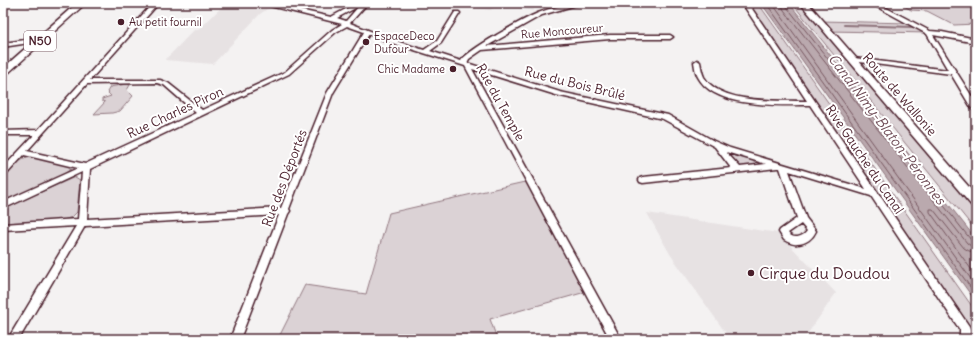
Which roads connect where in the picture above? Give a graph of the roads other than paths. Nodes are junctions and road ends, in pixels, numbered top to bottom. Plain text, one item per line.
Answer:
1 (82, 3) edge
2 (156, 3) edge
3 (261, 3) edge
4 (361, 3) edge
5 (365, 3) edge
6 (580, 3) edge
7 (746, 3) edge
8 (804, 3) edge
9 (873, 3) edge
10 (457, 13) dead end
11 (331, 19) junction
12 (347, 23) junction
13 (367, 32) junction
14 (928, 34) junction
15 (670, 38) dead end
16 (40, 40) junction
17 (976, 41) edge
18 (3, 45) edge
19 (480, 48) junction
20 (425, 52) junction
21 (854, 60) junction
22 (697, 62) dead end
23 (465, 64) junction
24 (952, 72) junction
25 (3, 73) edge
26 (85, 82) junction
27 (812, 103) junction
28 (976, 109) edge
29 (201, 113) junction
30 (40, 132) junction
31 (3, 133) edge
32 (711, 143) junction
33 (22, 152) junction
34 (781, 166) junction
35 (86, 167) junction
36 (738, 170) junction
37 (3, 173) edge
38 (643, 180) dead end
39 (874, 194) junction
40 (976, 203) edge
41 (3, 206) edge
42 (286, 211) junction
43 (802, 219) dead end
44 (82, 223) junction
45 (3, 227) edge
46 (965, 334) edge
47 (14, 339) edge
48 (235, 339) edge
49 (616, 339) edge

1 - 16 main road, N50
2 - 26 street
3 - 11 street, Rue du Temple
4 - 11 street
5 - 12 street, Rue Charles Piron
6 - 19 street
7 - 27 street, Rive Gauche du Canal
8 - 21 main road, Route de Wallonie
9 - 14 street
10 - 20 street
11 - 12 street, Rue du Temple
12 - 13 street, Rue du Temple
12 - 29 street, Rue Charles Piron
13 - 20 street, Rue du Temple
13 - 42 street, Rue des Déportés
14 - 17 street
14 - 24 street
15 - 19 street, Rue Moncoureur
16 - 18 street
16 - 25 main road, N50
19 - 23 street
20 - 23 street, Rue du Temple
21 - 24 street
21 - 40 main road, Route de Wallonie
22 - 27 street
23 - 32 street, Rue du Bois Brûlé
23 - 49 street, Rue du Temple
24 - 28 street
26 - 29 street
26 - 30 street
27 - 39 street, Rive Gauche du Canal
29 - 35 street, Rue Charles Piron
30 - 31 street
30 - 33 street
32 - 34 street
32 - 36 street
33 - 35 street
33 - 37 street
34 - 36 street
34 - 39 street
34 - 43 street
35 - 41 street, Rue Charles Piron
35 - 44 street
36 - 38 street
39 - 46 street, Rive Gauche du Canal
42 - 44 street
42 - 48 street, Rue des Déportés
44 - 45 street
44 - 47 street

